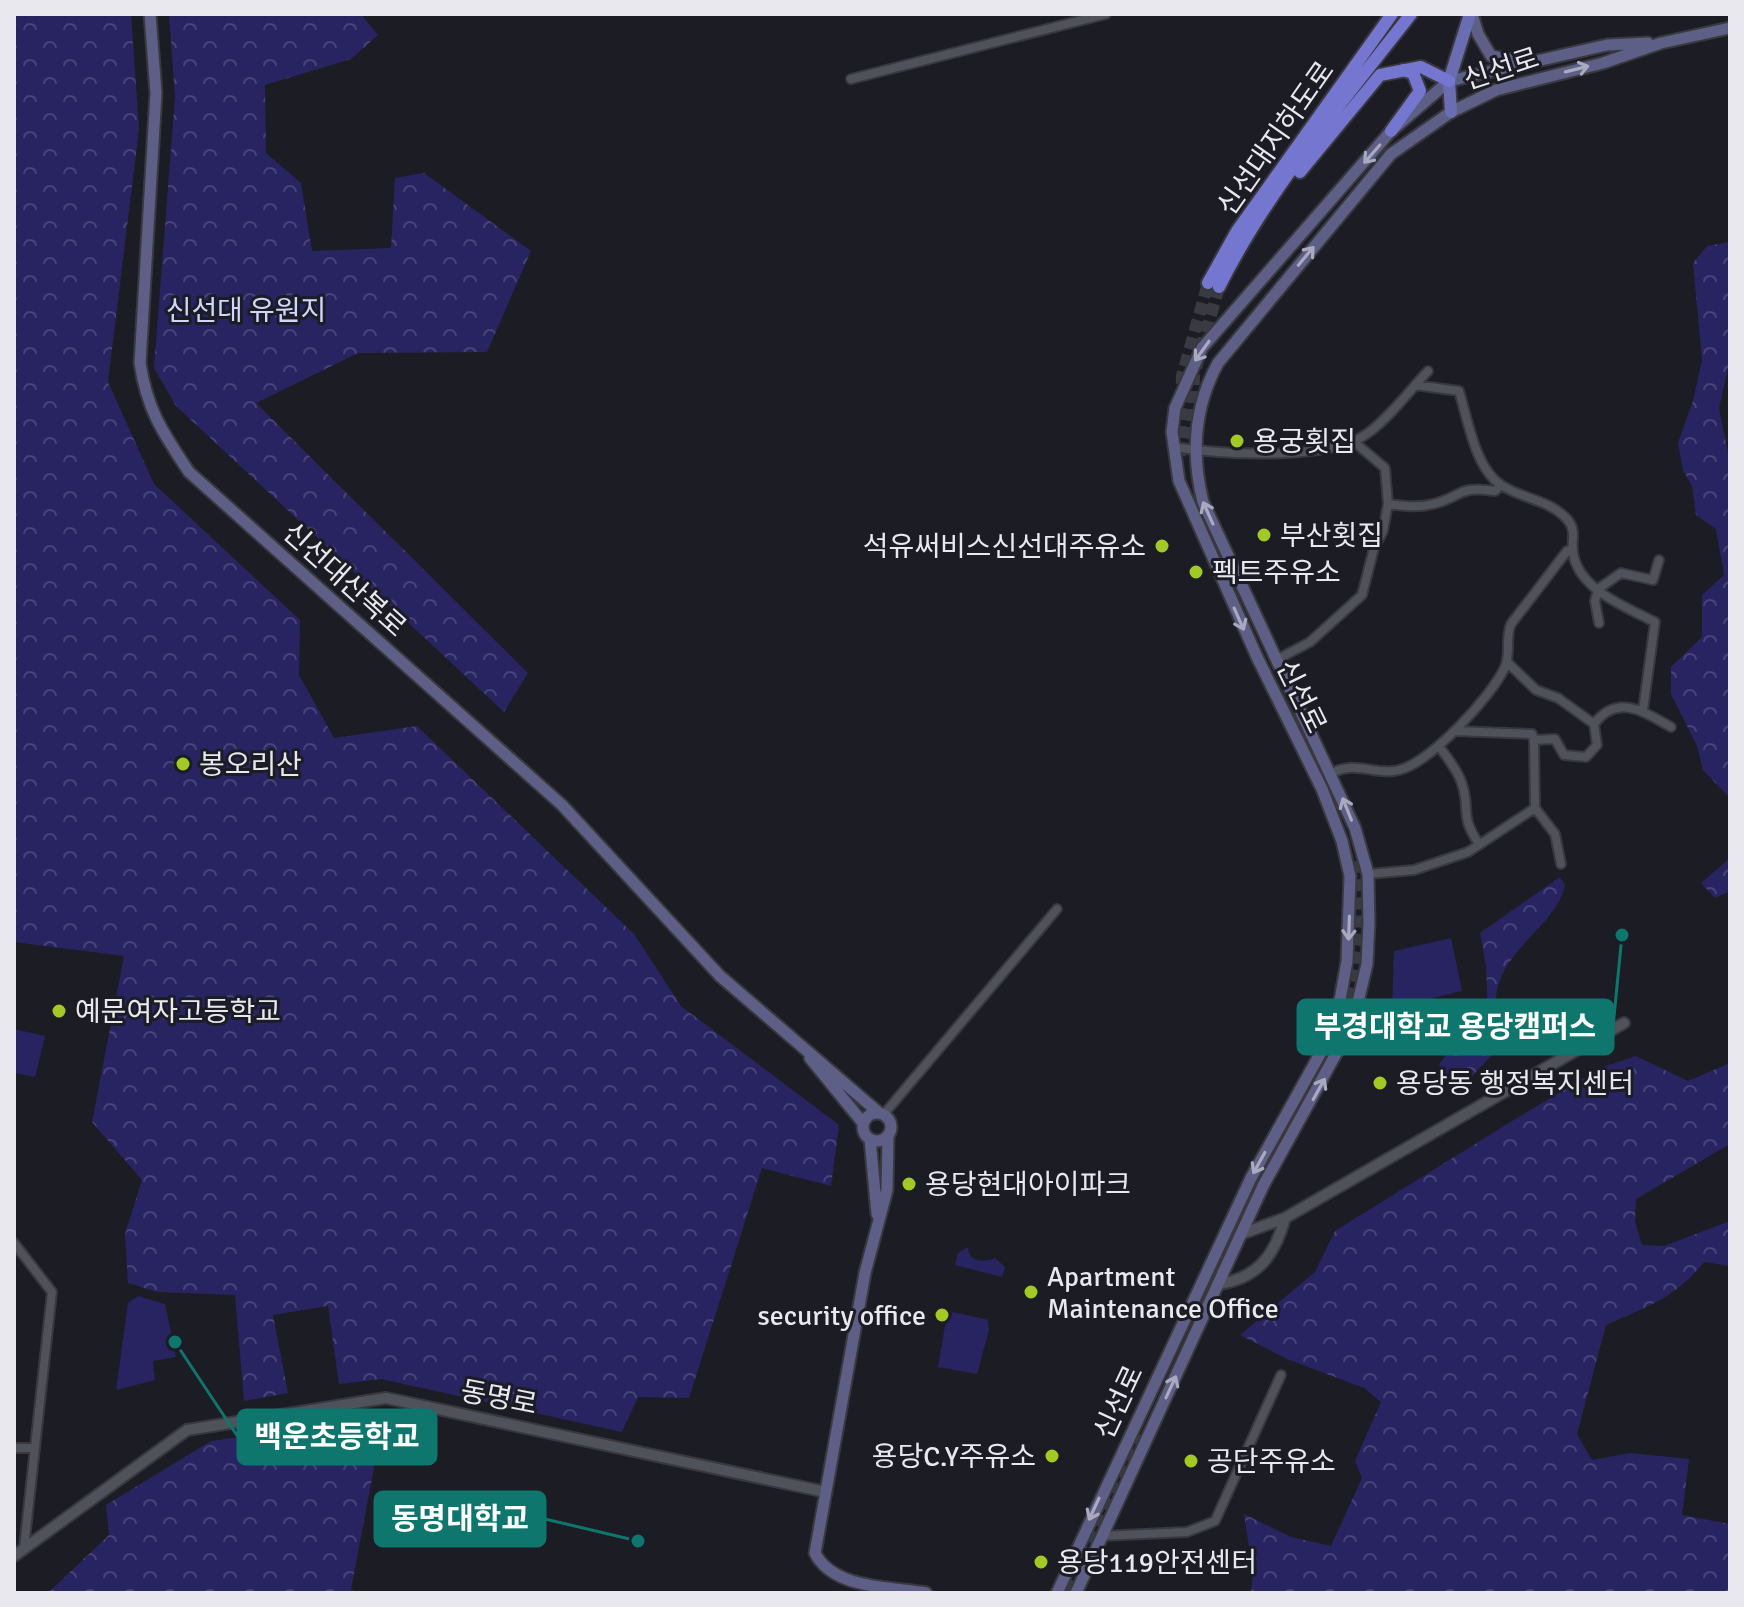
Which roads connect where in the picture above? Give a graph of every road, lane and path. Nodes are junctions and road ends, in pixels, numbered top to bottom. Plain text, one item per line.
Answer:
1 (150, 14) edge
2 (1106, 14) edge
3 (1411, 14) edge
4 (1471, 14) edge
5 (1389, 18) edge
6 (1730, 28) edge
7 (1661, 43) junction
8 (1529, 61) junction
9 (1400, 69) junction
10 (851, 79) dead end
11 (1449, 81) junction
12 (1451, 112) junction
13 (1391, 131) junction
14 (1271, 204) junction
15 (1428, 371) dead end
16 (1415, 385) junction
17 (1353, 441) junction
18 (1173, 447) junction
19 (1196, 450) junction
20 (1501, 485) junction
21 (1388, 504) junction
22 (1573, 550) junction
23 (1659, 560) dead end
24 (1598, 589) junction
25 (1599, 623) dead end
26 (1276, 660) junction
27 (1507, 662) junction
28 (1643, 710) junction
29 (1594, 724) junction
30 (1671, 727) dead end
31 (1456, 731) junction
32 (1534, 740) junction
33 (1439, 746) junction
34 (1332, 773) junction
35 (1535, 808) junction
36 (1479, 844) junction
37 (1361, 847) junction
38 (1346, 851) junction
39 (1561, 864) dead end
40 (1368, 874) junction
41 (1057, 909) dead end
42 (1624, 1023) dead end
43 (805, 1050) junction
44 (881, 1113) junction
45 (863, 1123) junction
46 (888, 1136) junction
47 (870, 1139) junction
48 (878, 1217) junction
49 (1285, 1218) junction
50 (1244, 1233) junction
51 (14, 1243) edge
52 (1219, 1284) junction
53 (1281, 1375) dead end
54 (14, 1448) edge
55 (34, 1448) junction
56 (826, 1492) junction
57 (1100, 1536) junction
58 (24, 1548) junction
59 (14, 1556) edge
60 (1066, 1570) junction
61 (926, 1593) edge
62 (1049, 1593) edge
63 (1057, 1593) edge
64 (1076, 1593) edge

1 - 43 main road, 신선대산복로
2 - 10 street
3 - 14 highway, 신선대지하도로
4 - 8 main road
4 - 11 main road
5 - 14 highway, 신선대지하도로
6 - 7 main road, 신선로
7 - 8 main road, 신선로
12 -> 7 main road, 신선로
8 - 11 main road, 신선로
9 - 11 highway
9 - 13 highway
9 - 14 highway
11 - 12 main road
11 - 13 main road, 신선로
19 -> 12 main road, 신선로
13 -> 18 main road, 신선로
15 - 16 street
16 - 17 street
16 - 20 street
17 - 19 street
17 - 21 street
18 - 19 street
18 -> 38 main road, 신선로
26 -> 19 main road, 신선로
20 - 21 street
20 - 22 street
21 - 26 street
22 - 24 street
22 - 27 street
23 - 24 street
24 - 25 street
24 - 28 street
26 - 34 main road, 신선로
27 - 29 street
27 - 31 street
28 - 29 street
28 - 30 street
29 - 32 street
31 - 32 street
31 - 33 street
32 - 35 street
33 - 34 street
33 - 36 street
37 -> 34 main road, 신선로
35 - 36 street
35 - 39 street
36 - 40 street
37 - 38 main road
37 - 40 main road, 신선로
38 -> 60 main road, 신선로
50 -> 40 main road, 신선로
41 - 44 street
42 - 49 street
43 - 44 main road, 신선대산복로
43 - 45 main road, 신선대산복로
44 - 45 main road
44 - 46 main road, 신선대산복로
45 - 47 main road, 신선대산복로
46 - 47 main road
46 - 48 main road, 신선대산복로
47 - 48 main road, 신선대산복로
48 - 56 main road, 신선대산복로
49 - 50 street
49 - 52 street
50 - 52 main road, 신선로
51 - 55 street
57 -> 52 main road, 신선로
53 - 57 street
54 - 55 street
55 - 58 street
56 - 58 street, 동명로
56 - 61 main road
57 - 64 main road, 신선로
58 - 59 street, 동명로
60 - 62 main road
60 - 63 main road, 신선로

